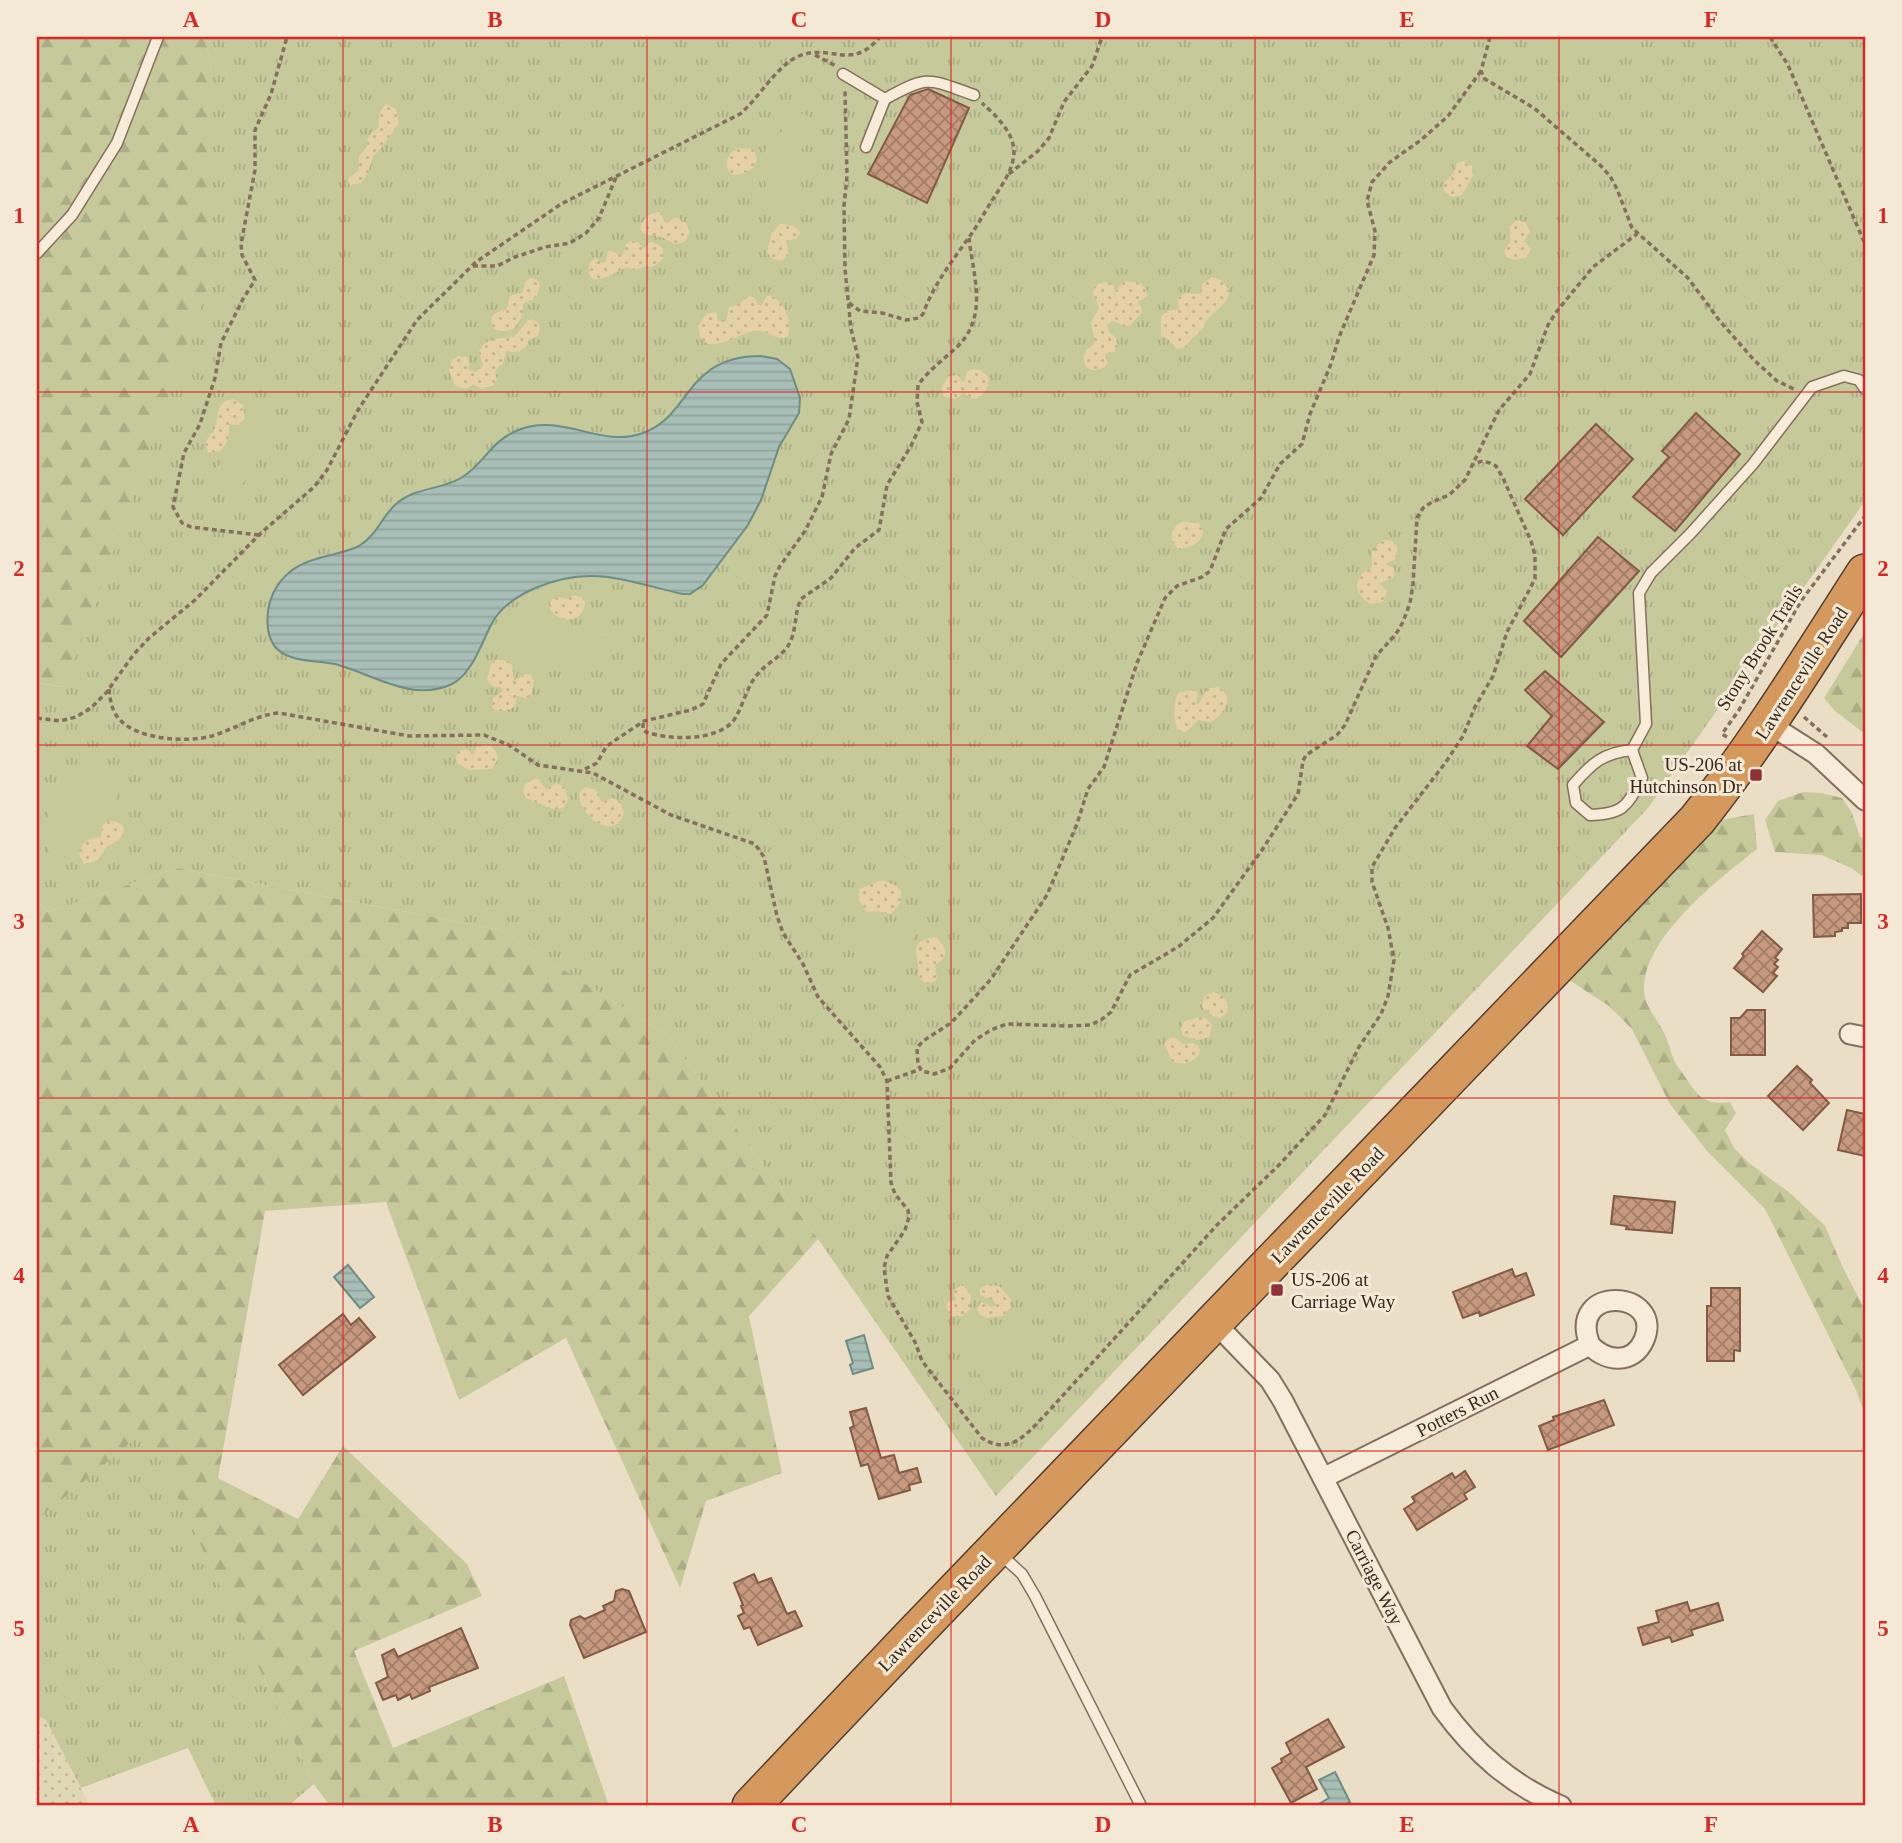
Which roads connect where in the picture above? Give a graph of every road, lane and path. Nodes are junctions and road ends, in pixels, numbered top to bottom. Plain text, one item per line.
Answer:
1 (158, 37) edge
2 (287, 37) edge
3 (880, 37) edge
4 (1102, 37) edge
5 (1490, 37) edge
6 (1770, 37) edge
7 (806, 54) junction
8 (1481, 71) junction
9 (843, 74) junction
10 (975, 95) joint
11 (885, 99) junction
12 (866, 147) dead end
13 (617, 175) junction
14 (1008, 176) junction
15 (1637, 234) junction
16 (969, 238) junction
17 (1865, 244) edge
18 (37, 253) edge
19 (472, 266) junction
20 (848, 301) junction
21 (1865, 389) edge
22 (1804, 399) junction
23 (1475, 463) junction
24 (1865, 516) edge
25 (259, 535) junction
26 (1865, 573) edge
27 (109, 689) junction
28 (37, 718) edge
29 (644, 721) junction
30 (1759, 737) junction
31 (1632, 750) junction
32 (581, 770) junction
33 (1865, 800) edge
34 (921, 1069) junction
35 (887, 1081) junction
36 (1214, 1322) junction
37 (1590, 1345) dead end
38 (1323, 1478) junction
39 (995, 1549) junction
40 (751, 1806) edge
41 (1142, 1806) edge
42 (1561, 1806) edge

1 - 18 lane
2 - 25 path
3 - 7 path
4 - 14 path
5 - 8 path
6 - 17 path
7 - 9 path
7 - 13 path
8 - 15 path
8 - 34 path
9 - 11 lane
9 - 20 path
10 - 11 lane
10 - 14 path
11 - 12 lane
13 - 19 path
13 - 19 path
14 - 16 path
15 - 22 path
15 - 23 path
16 - 20 path
16 - 29 path
19 - 25 path
20 - 29 path
21 - 22 lane
22 - 31 lane
23 - 34 path
23 - 35 path
24 - 30 path, Stony Brook Trails
25 - 27 path
26 - 30 highway, Lawrenceville Road
27 - 28 path
27 - 32 path
29 - 32 path
30 - 33 street
30 - 36 highway, Lawrenceville Road
31 - 31 lane
32 - 35 path
34 - 35 path
36 - 38 street, Carriage Way
36 - 39 highway, Lawrenceville Road
37 - 38 street, Potters Run
38 - 42 street, Carriage Way
39 - 40 highway, Lawrenceville Road
39 - 41 lane

